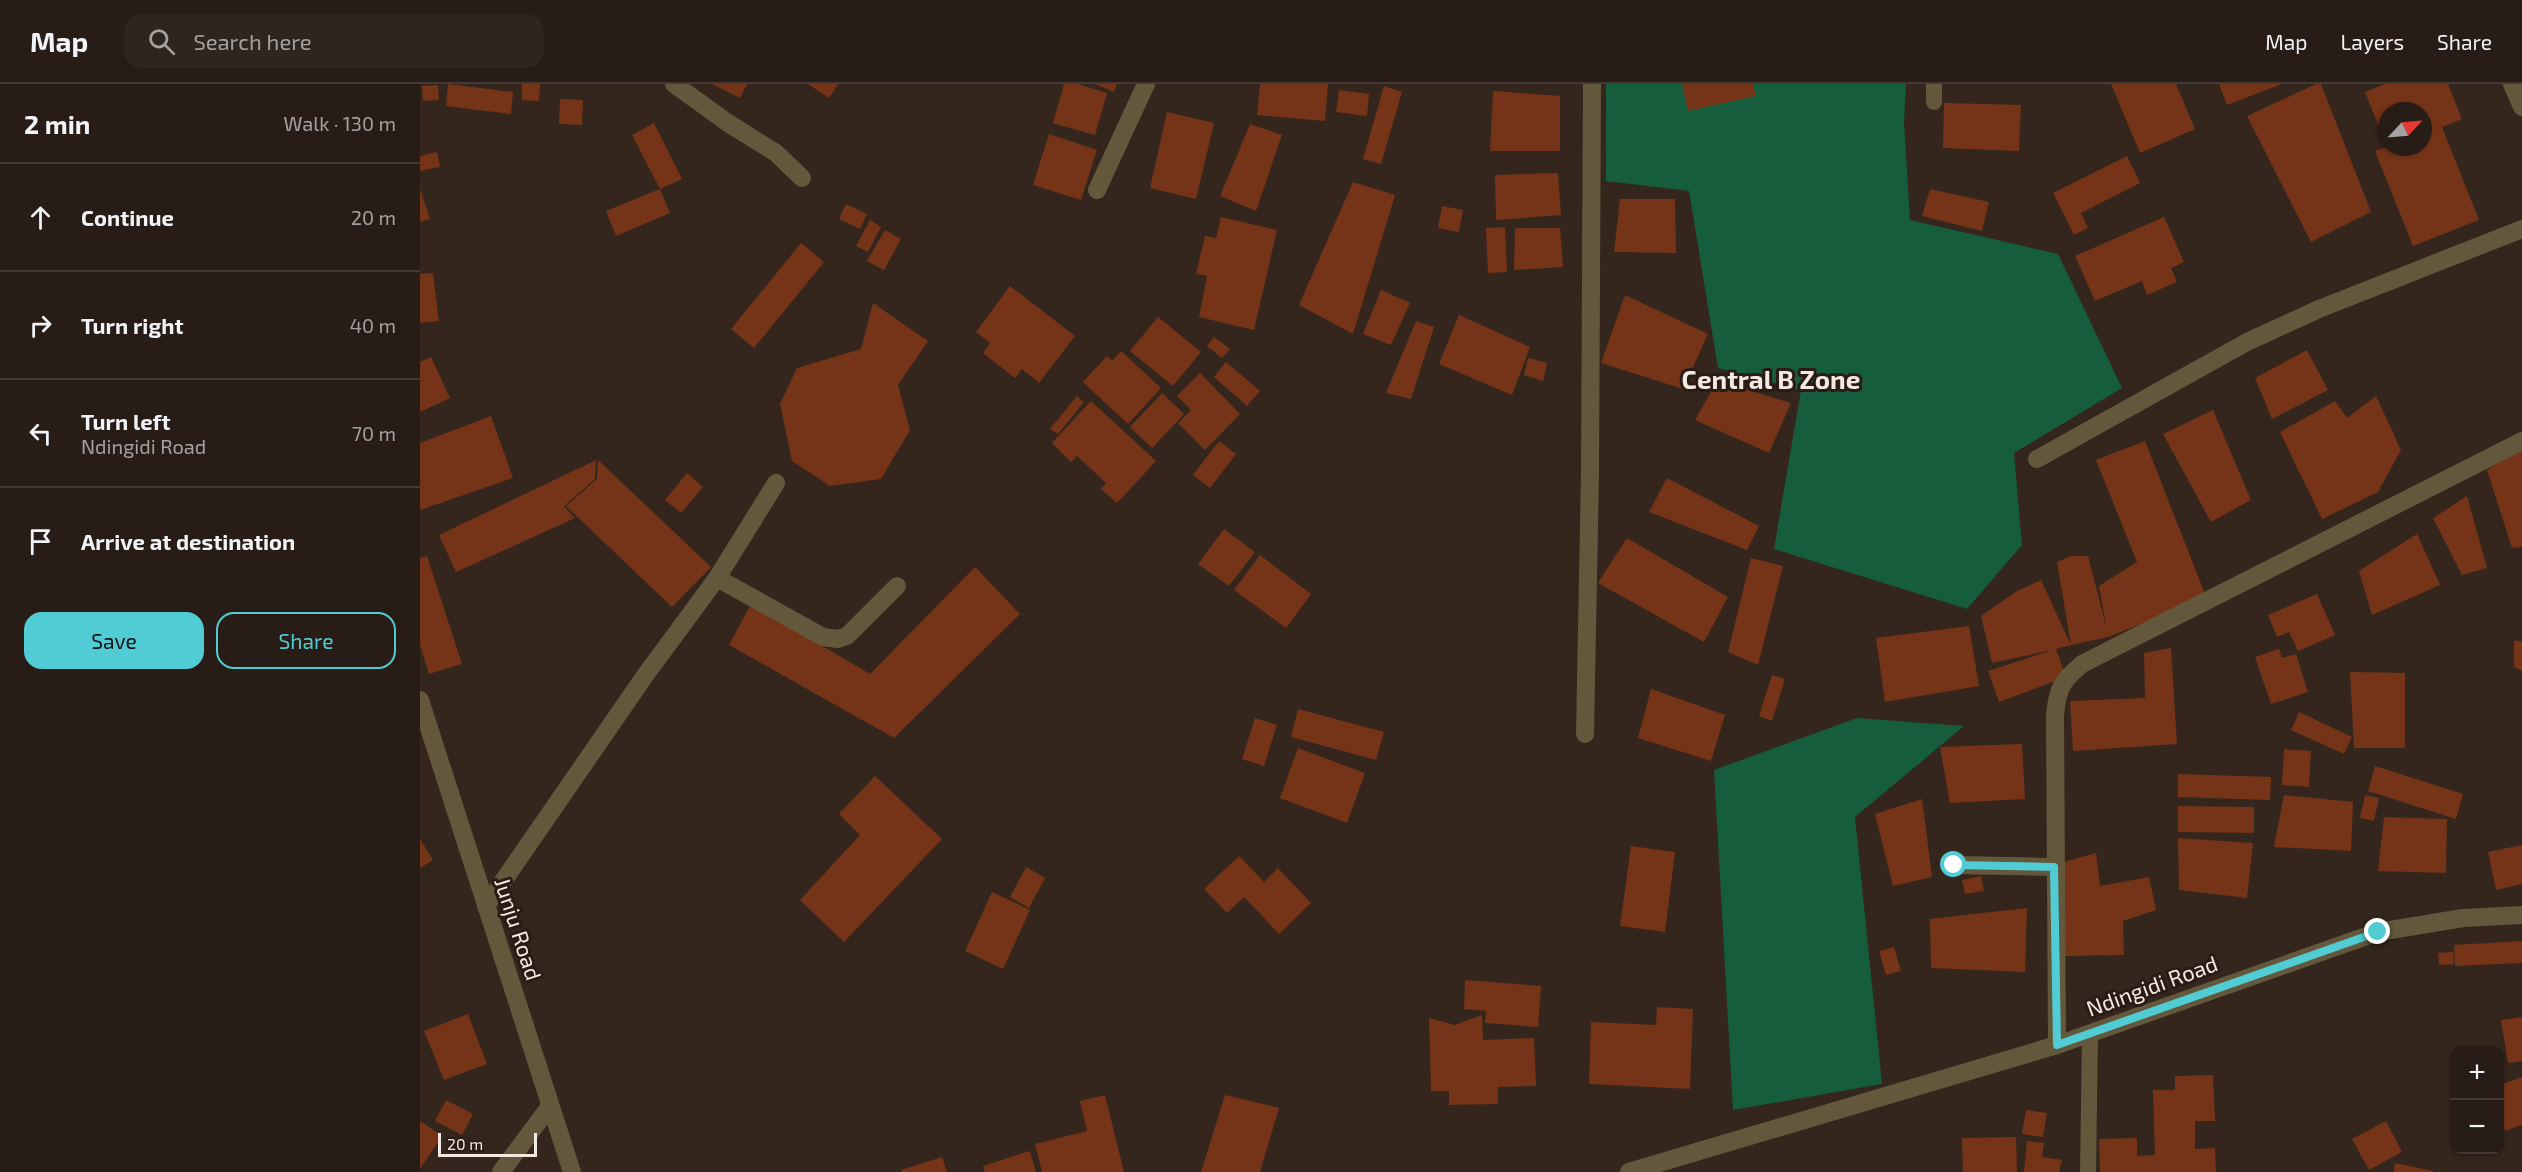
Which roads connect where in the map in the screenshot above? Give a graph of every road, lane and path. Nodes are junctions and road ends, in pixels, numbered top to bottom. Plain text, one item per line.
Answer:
1 (674, 84) edge
2 (1146, 84) edge
3 (1592, 84) edge
4 (1934, 84) edge
5 (2512, 84) edge
6 (1934, 102) dead end
7 (2522, 107) edge
8 (802, 178) dead end
9 (1097, 190) dead end
10 (2522, 230) edge
11 (2522, 441) edge
12 (2037, 459) dead end
13 (776, 483) dead end
14 (717, 578) junction
15 (897, 586) dead end
16 (420, 700) edge
17 (1585, 734) dead end
18 (1954, 865) dead end
19 (2054, 867) junction
20 (486, 906) junction
21 (2522, 915) edge
22 (2090, 1034) junction
23 (2057, 1045) junction
24 (550, 1106) junction
25 (501, 1172) edge
26 (572, 1172) edge
27 (1629, 1172) edge
28 (2088, 1172) edge

1 - 8 street
2 - 9 street
3 - 17 street
4 - 6 lane
5 - 7 street
10 - 12 street
11 - 19 street
13 - 14 street
14 - 15 street
14 - 20 street
16 - 20 street, Junju Road
18 - 19 street
19 - 23 street
20 - 24 street, Junju Road
21 - 22 street, Ndingidi Road
22 - 23 street, Ndingidi Road
22 - 28 lane
23 - 27 street, Ndingidi Road
24 - 25 street
24 - 26 street, Junju Road

